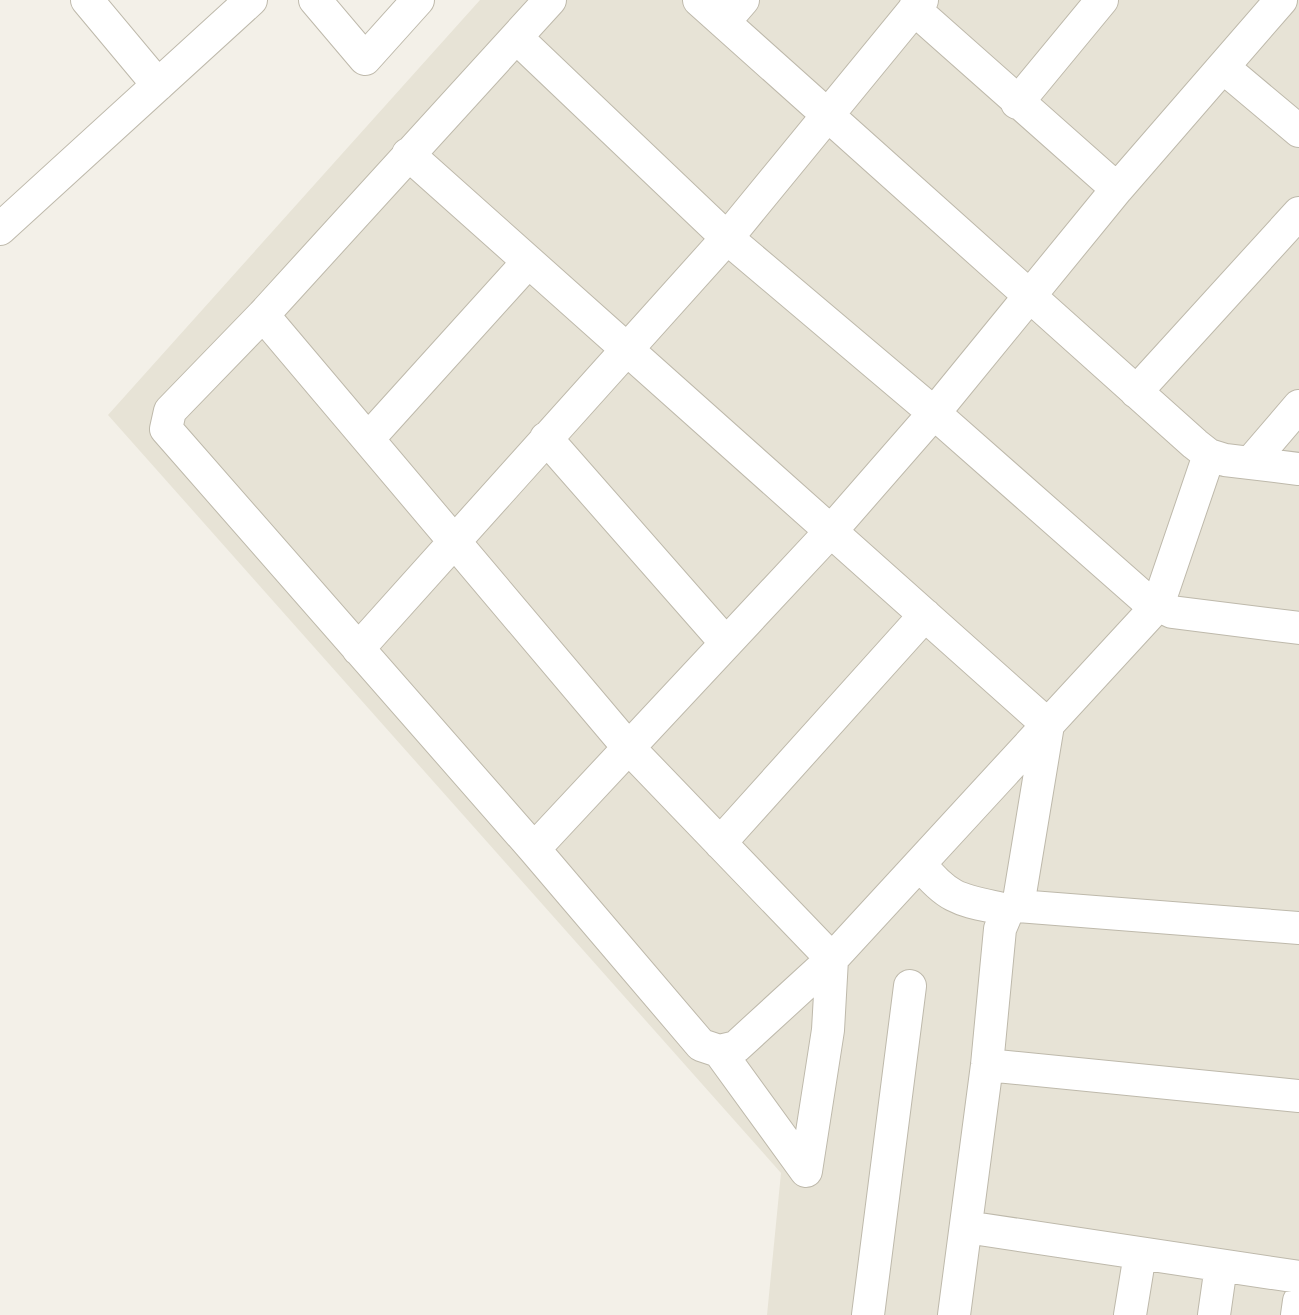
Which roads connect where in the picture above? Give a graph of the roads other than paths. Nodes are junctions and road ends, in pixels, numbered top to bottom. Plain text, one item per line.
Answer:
1 (87, 0) edge
2 (251, 0) edge
3 (315, 0) edge
4 (418, 0) edge
5 (550, 0) edge
6 (699, 0) edge
7 (1102, 0) edge
8 (1281, 0) edge
9 (918, 4) edge
10 (733, 11) edge
11 (517, 38) junction
12 (1224, 68) junction
13 (158, 85) junction
14 (1017, 103) junction
15 (827, 115) junction
16 (1299, 131) edge
17 (408, 154) junction
18 (1117, 189) junction
19 (1299, 213) edge
20 (0, 229) edge
21 (727, 238) junction
22 (528, 262) junction
23 (1031, 296) junction
24 (263, 315) junction
25 (626, 349) junction
26 (1136, 392) junction
27 (1299, 406) edge
28 (934, 413) junction
29 (546, 438) junction
30 (368, 439) junction
31 (1209, 455) junction
32 (1251, 462) junction
33 (1299, 469) edge
34 (831, 531) junction
35 (455, 541) junction
36 (1158, 605) junction
37 (925, 615) junction
38 (1299, 628) edge
39 (726, 643) junction
40 (358, 649) junction
41 (1048, 725) junction
42 (628, 747) junction
43 (720, 843) junction
44 (534, 849) junction
45 (920, 864) junction
46 (1013, 908) junction
47 (1299, 928) edge
48 (832, 959) junction
49 (910, 986) dead end
50 (719, 1051) junction
51 (987, 1065) junction
52 (1299, 1096) edge
53 (966, 1227) junction
54 (1140, 1254) junction
55 (1221, 1266) junction
56 (1299, 1276) edge
57 (1299, 1301) edge
58 (868, 1315) edge
59 (954, 1315) edge
60 (1130, 1315) edge
61 (1214, 1315) edge
62 (1297, 1315) edge

1 - 13 street
2 - 13 street
3 - 4 street
5 - 11 street
6 - 10 street
7 - 14 street
8 - 12 street
9 - 14 street
9 - 15 street
10 - 15 street
11 - 17 street
11 - 21 street
12 - 16 street
12 - 18 street
13 - 20 street
14 - 18 street
15 - 21 street
15 - 23 street
17 - 22 street
17 - 24 street
18 - 23 street
19 - 26 street
21 - 25 street
21 - 28 street
22 - 25 street
22 - 30 street
23 - 26 street
23 - 28 street
24 - 30 street
24 - 40 street
25 - 29 street
25 - 34 street
26 - 31 street
27 - 32 street
28 - 34 street
28 - 36 street
29 - 35 street
29 - 39 street
30 - 35 street
31 - 32 street
31 - 36 street
32 - 33 street
34 - 37 street
34 - 39 street
35 - 40 street
35 - 42 street
36 - 38 street
36 - 41 street
37 - 41 street
37 - 43 street
39 - 42 street
40 - 44 street
41 - 45 street
41 - 46 street
42 - 43 street
42 - 44 street
43 - 48 street
44 - 50 street
45 - 46 street
45 - 48 street
46 - 47 street
46 - 51 street
48 - 50 street
48 - 50 street
49 - 58 street
51 - 52 street
51 - 53 street
53 - 54 street
53 - 59 street
54 - 55 street
54 - 60 street
55 - 56 street
55 - 61 street
57 - 62 street

